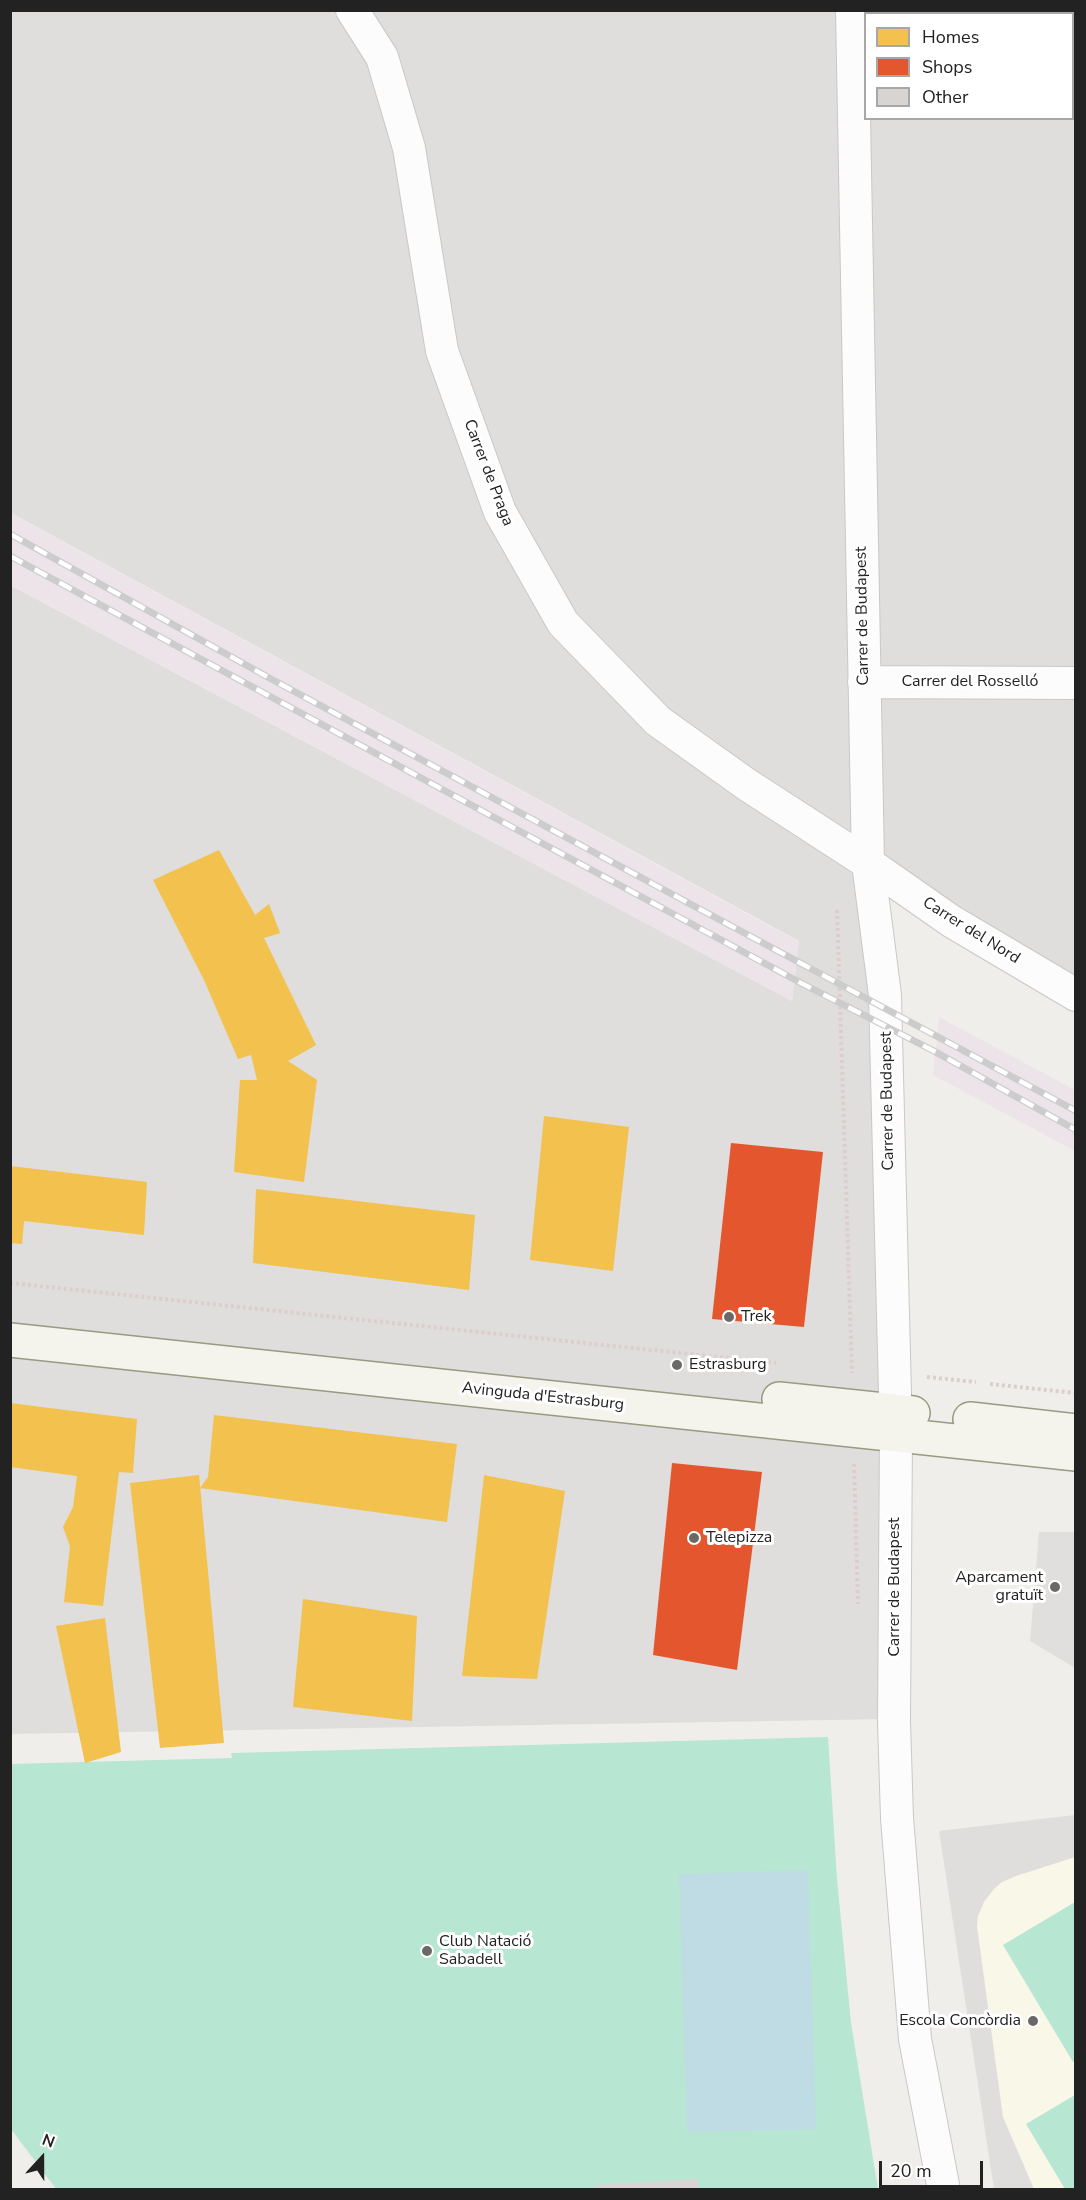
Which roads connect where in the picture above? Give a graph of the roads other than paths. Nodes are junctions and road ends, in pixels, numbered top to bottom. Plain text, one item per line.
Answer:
1 (352, 10) edge
2 (852, 10) edge
3 (864, 682) junction
4 (1076, 682) edge
5 (868, 862) junction
6 (1076, 995) edge
7 (10, 1320) edge
8 (10, 1340) edge
9 (853, 1418) junction
10 (895, 1423) junction
11 (1076, 1431) edge
12 (1076, 1454) edge
13 (944, 2190) edge

1 - 5 street, Carrer de Praga
2 - 3 street, Carrer de Budapest
3 - 4 street, Carrer del Rosselló
3 - 5 street, Carrer de Budapest
5 - 6 street, Carrer del Nord
5 - 10 street, Carrer de Budapest
7 - 9 main road, Avinguda d'Estrasburg
8 - 9 main road, Avinguda d'Estrasburg
9 - 10 main road, Avinguda d'Estrasburg
10 - 11 main road, Avinguda d'Estrasburg
10 - 12 main road, Avinguda d'Estrasburg
10 - 13 street, Carrer de Budapest

